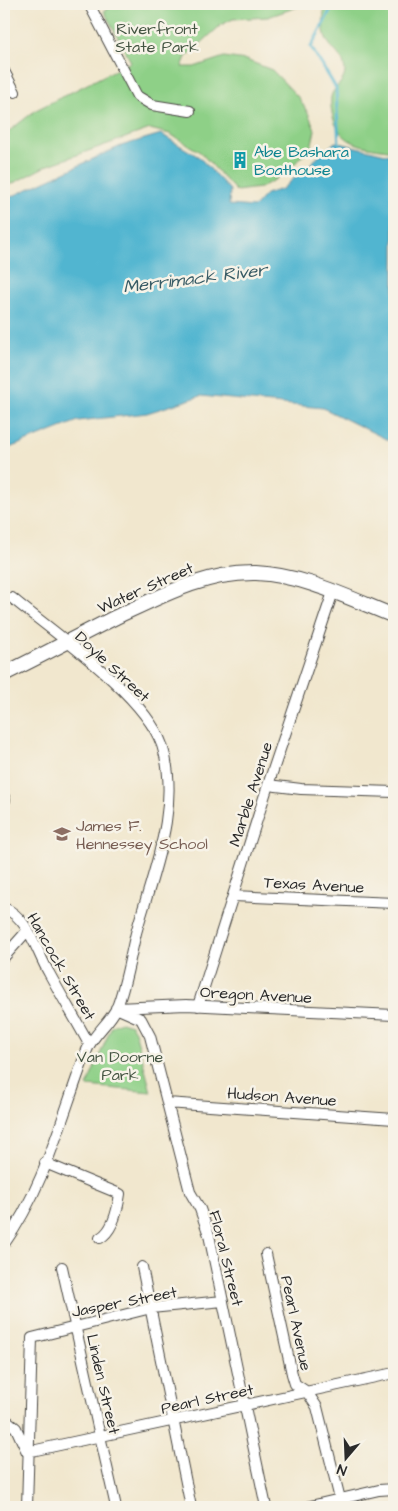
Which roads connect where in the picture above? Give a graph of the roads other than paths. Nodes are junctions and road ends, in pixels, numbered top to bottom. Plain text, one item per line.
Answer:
1 (89, 4) edge
2 (4, 72) edge
3 (15, 92) dead end
4 (190, 111) dead end
5 (334, 592) junction
6 (12, 598) dead end
7 (394, 616) edge
8 (66, 643) junction
9 (4, 674) edge
10 (268, 785) junction
11 (394, 792) edge
12 (233, 896) junction
13 (394, 903) edge
14 (4, 908) edge
15 (28, 930) junction
16 (4, 957) edge
17 (198, 1006) junction
18 (116, 1008) junction
19 (394, 1015) edge
20 (89, 1044) junction
21 (167, 1103) junction
22 (394, 1119) edge
23 (45, 1163) junction
24 (100, 1238) dead end
25 (4, 1244) edge
26 (266, 1254) dead end
27 (62, 1267) dead end
28 (142, 1267) dead end
29 (223, 1301) junction
30 (150, 1308) junction
31 (75, 1326) junction
32 (394, 1373) edge
33 (307, 1392) junction
34 (245, 1405) junction
35 (4, 1418) edge
36 (174, 1420) junction
37 (100, 1436) junction
38 (27, 1452) junction
39 (394, 1489) edge
40 (340, 1499) junction
41 (27, 1507) edge
42 (116, 1507) edge
43 (192, 1507) edge
44 (266, 1507) edge
45 (306, 1507) edge

1 - 4 street
2 - 3 street
5 - 7 main road, Water Street
5 - 8 main road, Water Street
5 - 10 street, Marble Avenue
6 - 8 street, Doyle Street
8 - 9 main road, Water Street
8 - 18 street, Doyle Street
10 - 11 street
10 - 12 street, Marble Avenue
12 - 13 street, Texas Avenue
12 - 17 street, Marble Avenue
14 - 15 street, Hancock Street
15 - 16 street
15 - 20 street, Hancock Street
17 - 18 street, Oregon Avenue
17 - 19 street, Oregon Avenue
18 - 20 street
18 - 21 street, Floral Street
20 - 23 street
21 - 22 street, Hudson Avenue
21 - 29 street, Floral Street
23 - 24 street
23 - 25 street
26 - 33 street, Pearl Avenue
27 - 31 street, Linden Street
28 - 30 street
29 - 30 street, Jasper Street
29 - 34 street, Floral Street
30 - 31 street, Jasper Street
30 - 36 street
31 - 37 street, Linden Street
31 - 38 street, Jasper Street
32 - 33 street, Pearl Street
33 - 34 street, Pearl Street
33 - 40 street, Pearl Avenue
34 - 36 street, Pearl Street
34 - 44 street, Floral Street
35 - 38 street
36 - 37 street, Pearl Street
36 - 43 street
37 - 38 street, Pearl Street
37 - 42 street, Linden Street
38 - 41 street
39 - 40 street
40 - 45 street

